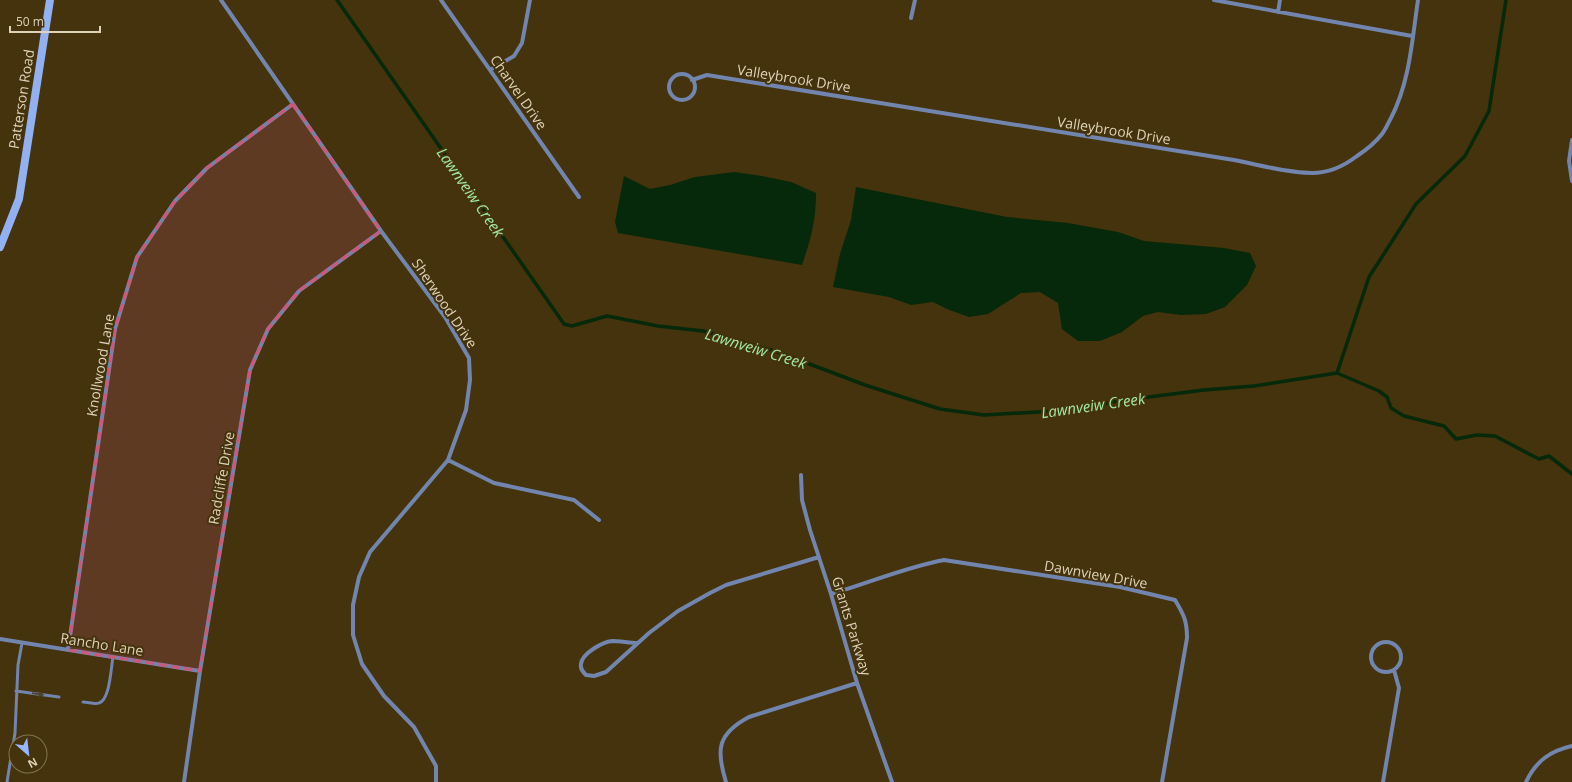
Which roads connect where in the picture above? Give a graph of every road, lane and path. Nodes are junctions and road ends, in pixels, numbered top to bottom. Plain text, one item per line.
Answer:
1 (50, 0) edge
2 (221, 0) edge
3 (440, 0) edge
4 (530, 0) edge
5 (915, 0) edge
6 (1214, 0) edge
7 (1280, 0) edge
8 (1418, 0) edge
9 (1278, 12) junction
10 (911, 18) dead end
11 (1412, 36) junction
12 (490, 70) junction
13 (692, 80) junction
14 (293, 104) junction
15 (1572, 140) edge
16 (1572, 181) edge
17 (579, 197) dead end
18 (381, 230) junction
19 (0, 247) edge
20 (448, 460) junction
21 (801, 475) dead end
22 (599, 520) dead end
23 (819, 557) junction
24 (831, 594) junction
25 (0, 639) edge
26 (22, 643) junction
27 (638, 643) junction
28 (68, 650) junction
29 (113, 657) junction
30 (1394, 670) junction
31 (200, 671) junction
32 (857, 683) junction
33 (16, 691) junction
34 (59, 697) dead end
35 (83, 702) dead end
36 (1572, 746) edge
37 (7, 782) edge
38 (184, 782) edge
39 (436, 782) edge
40 (726, 782) edge
41 (892, 782) edge
42 (1162, 782) edge
43 (1383, 782) edge
44 (1526, 782) edge

1 - 19 main road, Patterson Road
2 - 14 street, Sherwood Drive
3 - 12 street, Charvel Drive
4 - 12 street
5 - 10 street
6 - 9 street
7 - 9 street
8 - 11 street, Valleybrook Drive
9 - 11 street
11 - 13 street, Valleybrook Drive
12 - 17 street, Charvel Drive
13 - 13 street, Valleybrook Drive
14 - 18 street, Sherwood Drive
14 - 28 street, Knollwood Lane
15 - 16 street
18 - 20 street, Sherwood Drive
18 - 31 street, Radcliffe Drive
20 - 22 street
20 - 39 street, Sherwood Drive
21 - 23 street, Grants Parkway
23 - 24 street, Grants Parkway
23 - 27 street
24 - 32 street, Grants Parkway
24 - 42 street, Dawnview Drive
25 - 26 street, Rancho Lane
26 - 28 street, Rancho Lane
26 - 33 lane
27 - 27 street
28 - 29 street, Rancho Lane
29 - 31 street, Rancho Lane
29 - 35 lane
30 - 30 street
30 - 43 street
31 - 38 street, Radcliffe Drive
32 - 40 street
32 - 41 street, Grants Parkway
33 -> 34 lane
33 - 37 lane
36 - 44 street

